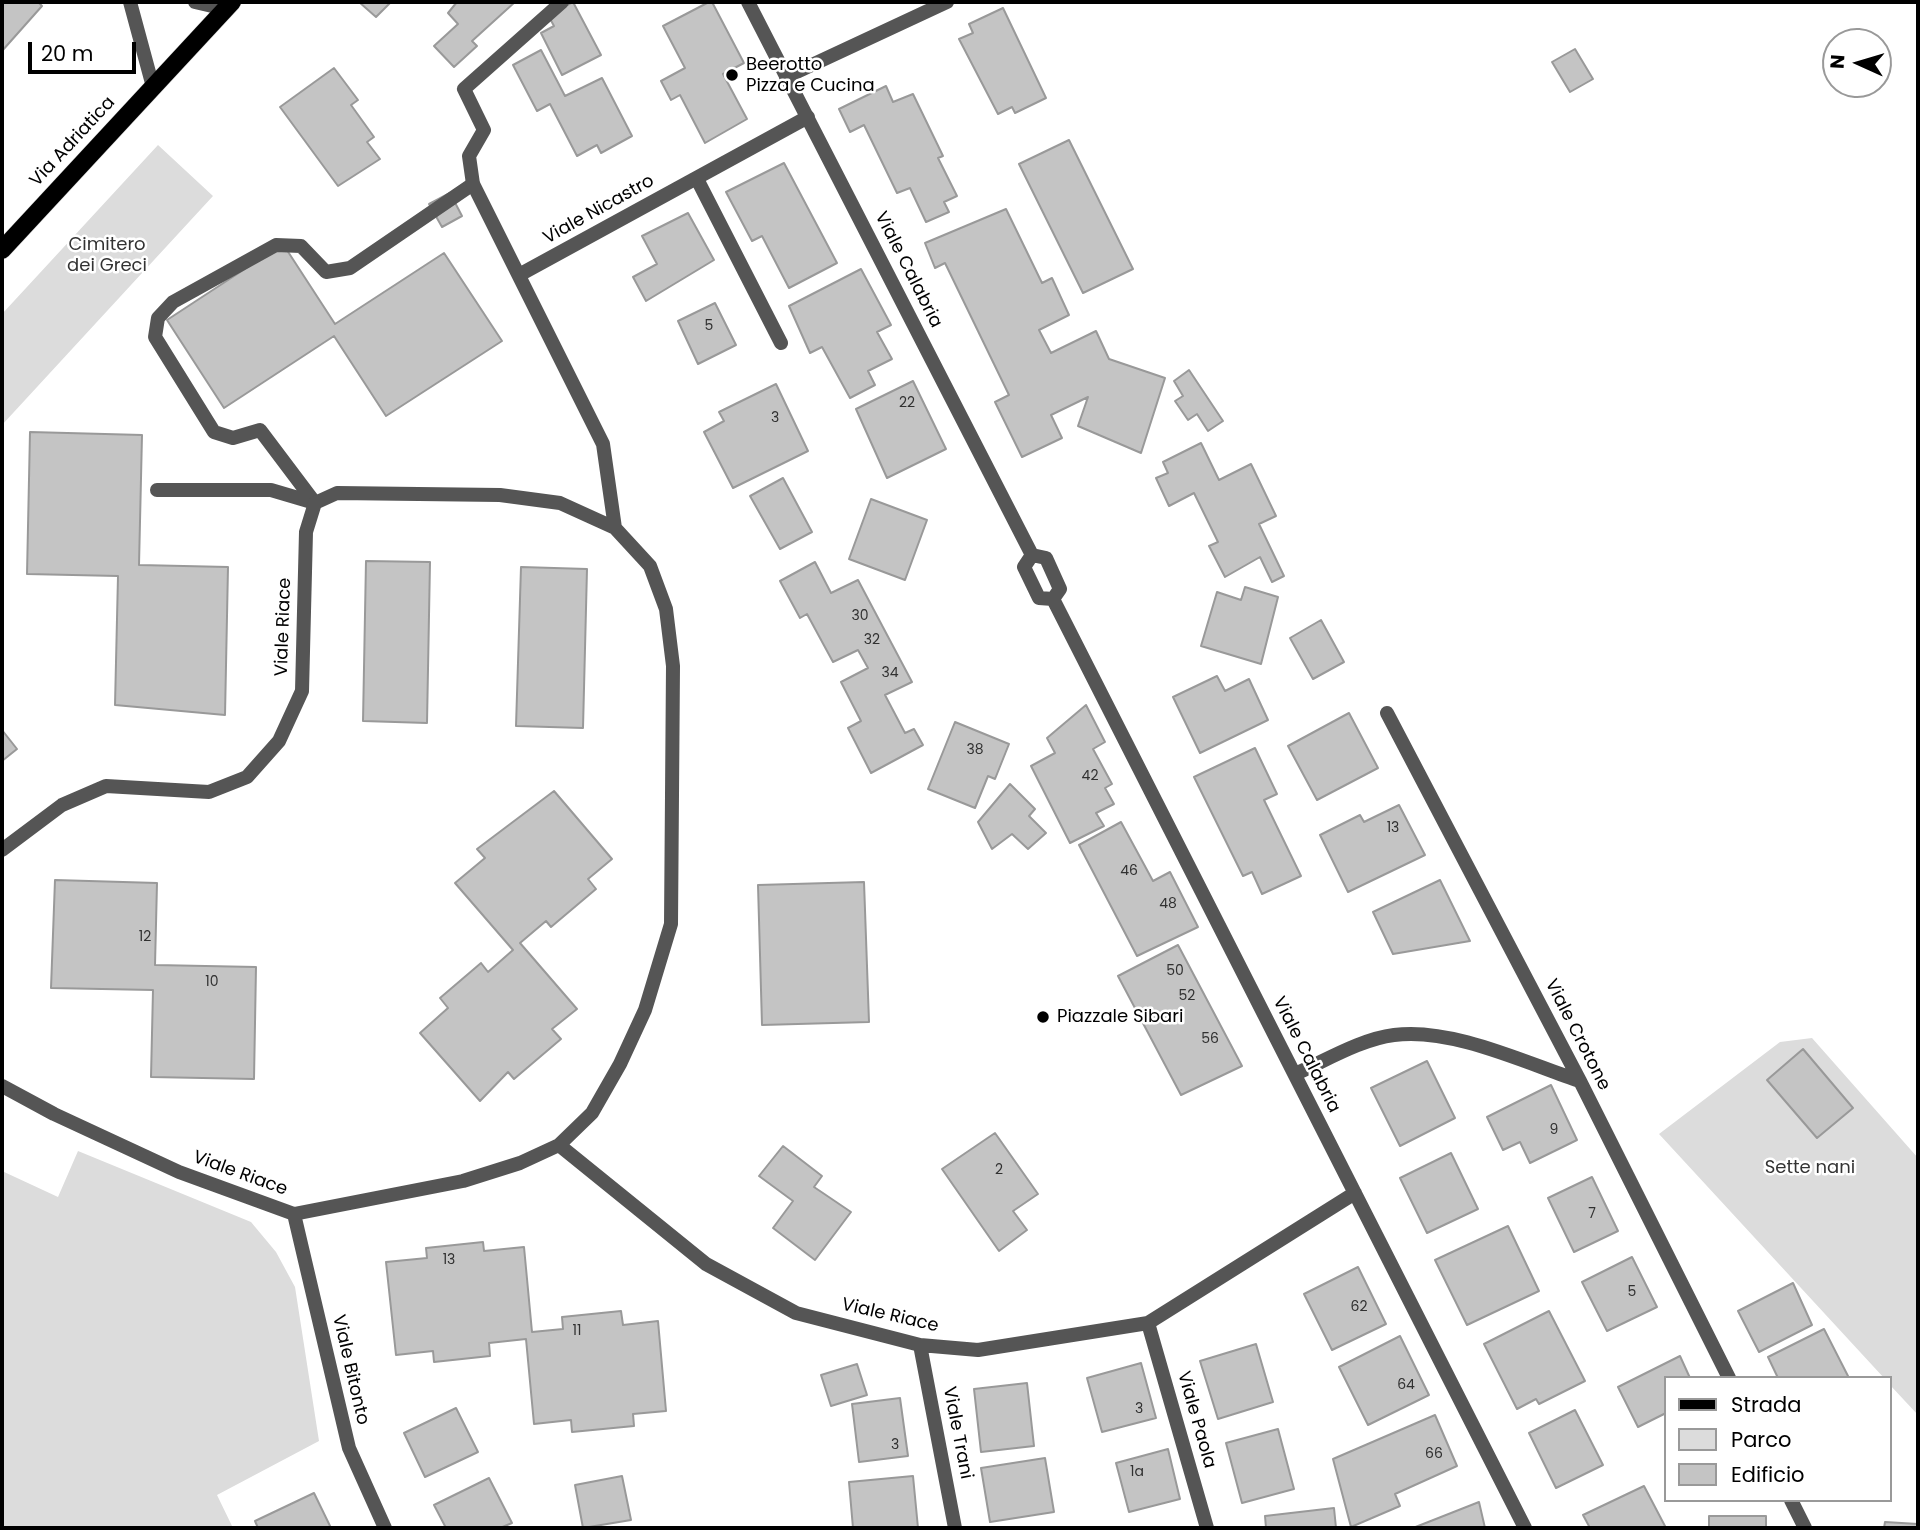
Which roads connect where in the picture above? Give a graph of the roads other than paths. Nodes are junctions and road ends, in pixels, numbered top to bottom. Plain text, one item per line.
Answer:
1 (130, 2) edge
2 (195, 2) edge
3 (562, 2) edge
4 (748, 2) edge
5 (947, 2) edge
6 (227, 4) edge
7 (786, 77) junction
8 (153, 87) junction
9 (808, 117) junction
10 (697, 178) junction
11 (473, 184) junction
12 (2, 250) edge
13 (519, 275) junction
14 (781, 343) dead end
15 (157, 490) dead end
16 (315, 503) junction
17 (615, 528) junction
18 (1032, 555) junction
19 (1053, 599) junction
20 (1387, 712) dead end
21 (2, 850) edge
22 (1294, 1074) junction
23 (1580, 1081) junction
24 (2, 1086) edge
25 (559, 1145) junction
26 (1355, 1193) junction
27 (294, 1214) junction
28 (1148, 1323) junction
29 (920, 1345) junction
30 (1728, 1376) edge
31 (1792, 1502) edge
32 (385, 1528) edge
33 (955, 1528) edge
34 (1207, 1528) edge
35 (1525, 1528) edge
36 (1805, 1528) edge

1 - 8 street
2 - 6 street
3 - 11 street
4 - 7 street, Viale Calabria
5 - 7 street
6 - 8 main road, Via Adriatica
7 - 9 street, Viale Calabria
8 - 12 main road, Via Adriatica
9 - 10 street, Viale Nicastro
9 - 18 street, Viale Calabria
10 - 13 street, Viale Nicastro
10 - 14 street
11 - 13 street
11 - 16 street
13 - 17 street
15 - 16 street
16 - 17 street, Viale Riace
16 - 21 street, Viale Riace
17 - 25 street, Viale Riace
18 - 19 street
18 - 19 street
19 - 22 street, Viale Calabria
20 - 23 street, Viale Crotone
22 - 23 street
22 - 26 street, Viale Calabria
23 - 30 street, Viale Crotone
24 - 27 street, Viale Riace
25 - 27 street, Viale Riace
25 - 29 street, Viale Riace
26 - 28 street, Viale Riace
26 - 35 street, Viale Calabria
27 - 32 street, Viale Bitonto
28 - 29 street, Viale Riace
28 - 34 street, Viale Paola
29 - 33 street, Viale Trani
31 - 36 street

